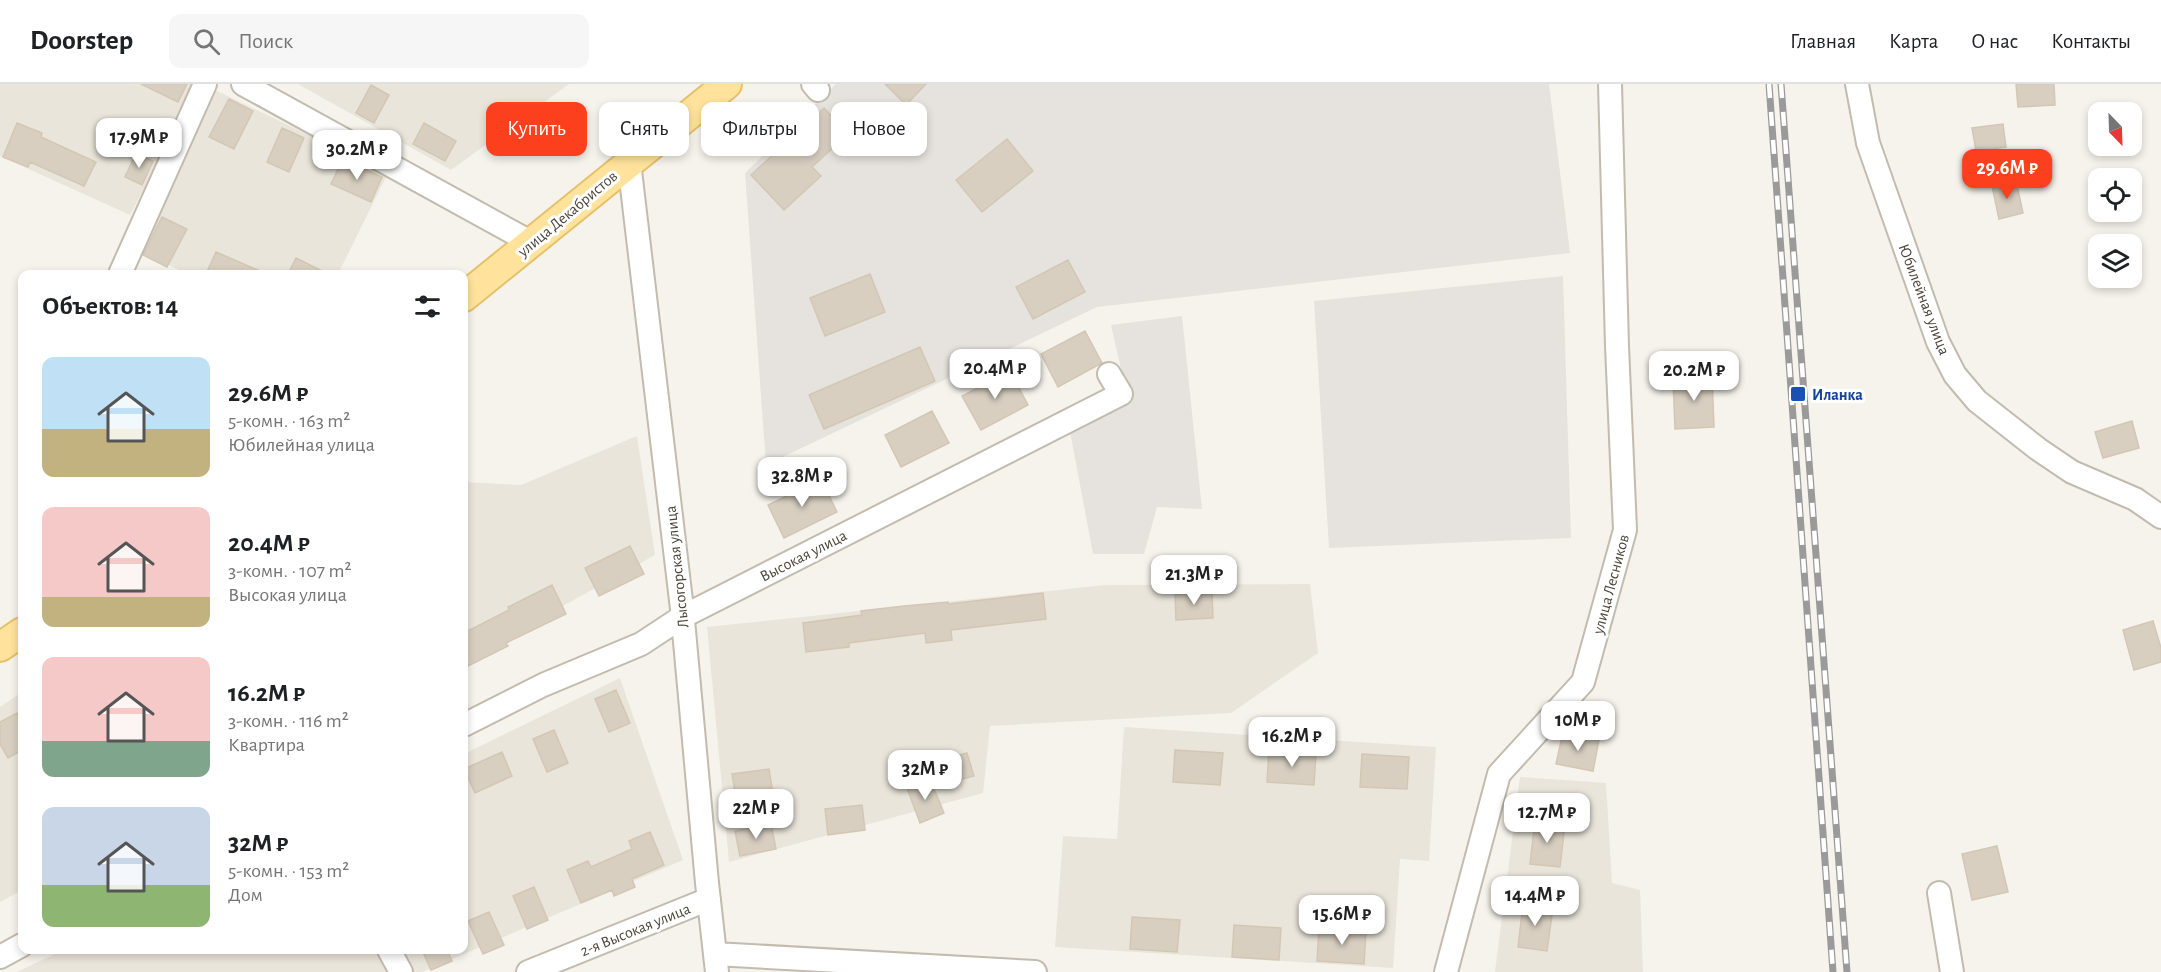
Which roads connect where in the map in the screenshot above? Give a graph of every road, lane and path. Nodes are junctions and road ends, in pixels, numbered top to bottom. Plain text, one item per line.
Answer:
1 (205, 84) edge
2 (243, 84) edge
3 (727, 84) edge
4 (1610, 84) edge
5 (1857, 84) edge
6 (629, 162) junction
7 (532, 243) junction
8 (122, 270) edge
9 (468, 294) edge
10 (1109, 374) dead end
11 (2161, 517) edge
12 (682, 617) junction
13 (18, 635) edge
14 (0, 647) edge
15 (468, 723) edge
16 (1939, 893) dead end
17 (709, 899) junction
18 (18, 947) edge
19 (391, 954) edge
20 (0, 957) edge
21 (716, 963) edge
22 (401, 972) edge
23 (528, 972) edge
24 (1035, 972) edge
25 (1446, 972) edge
26 (1952, 972) edge

1 - 8 street
2 - 7 street
3 - 6 main road, улица Декабристов
4 - 25 street, улица Лесников
5 - 11 street, Юбилейная улица
6 - 7 main road, улица Декабристов
6 - 12 street, Лысогорская улица
7 - 9 main road, улица Декабристов
10 - 12 street, Высокая улица
12 - 15 street, Высокая улица
12 - 17 street, Лысогорская улица
13 - 14 main road
16 - 26 street
17 - 21 street, Лысогорская улица
17 - 23 street, 2-я Высокая улица
18 - 20 street
19 - 22 street
21 - 24 street

